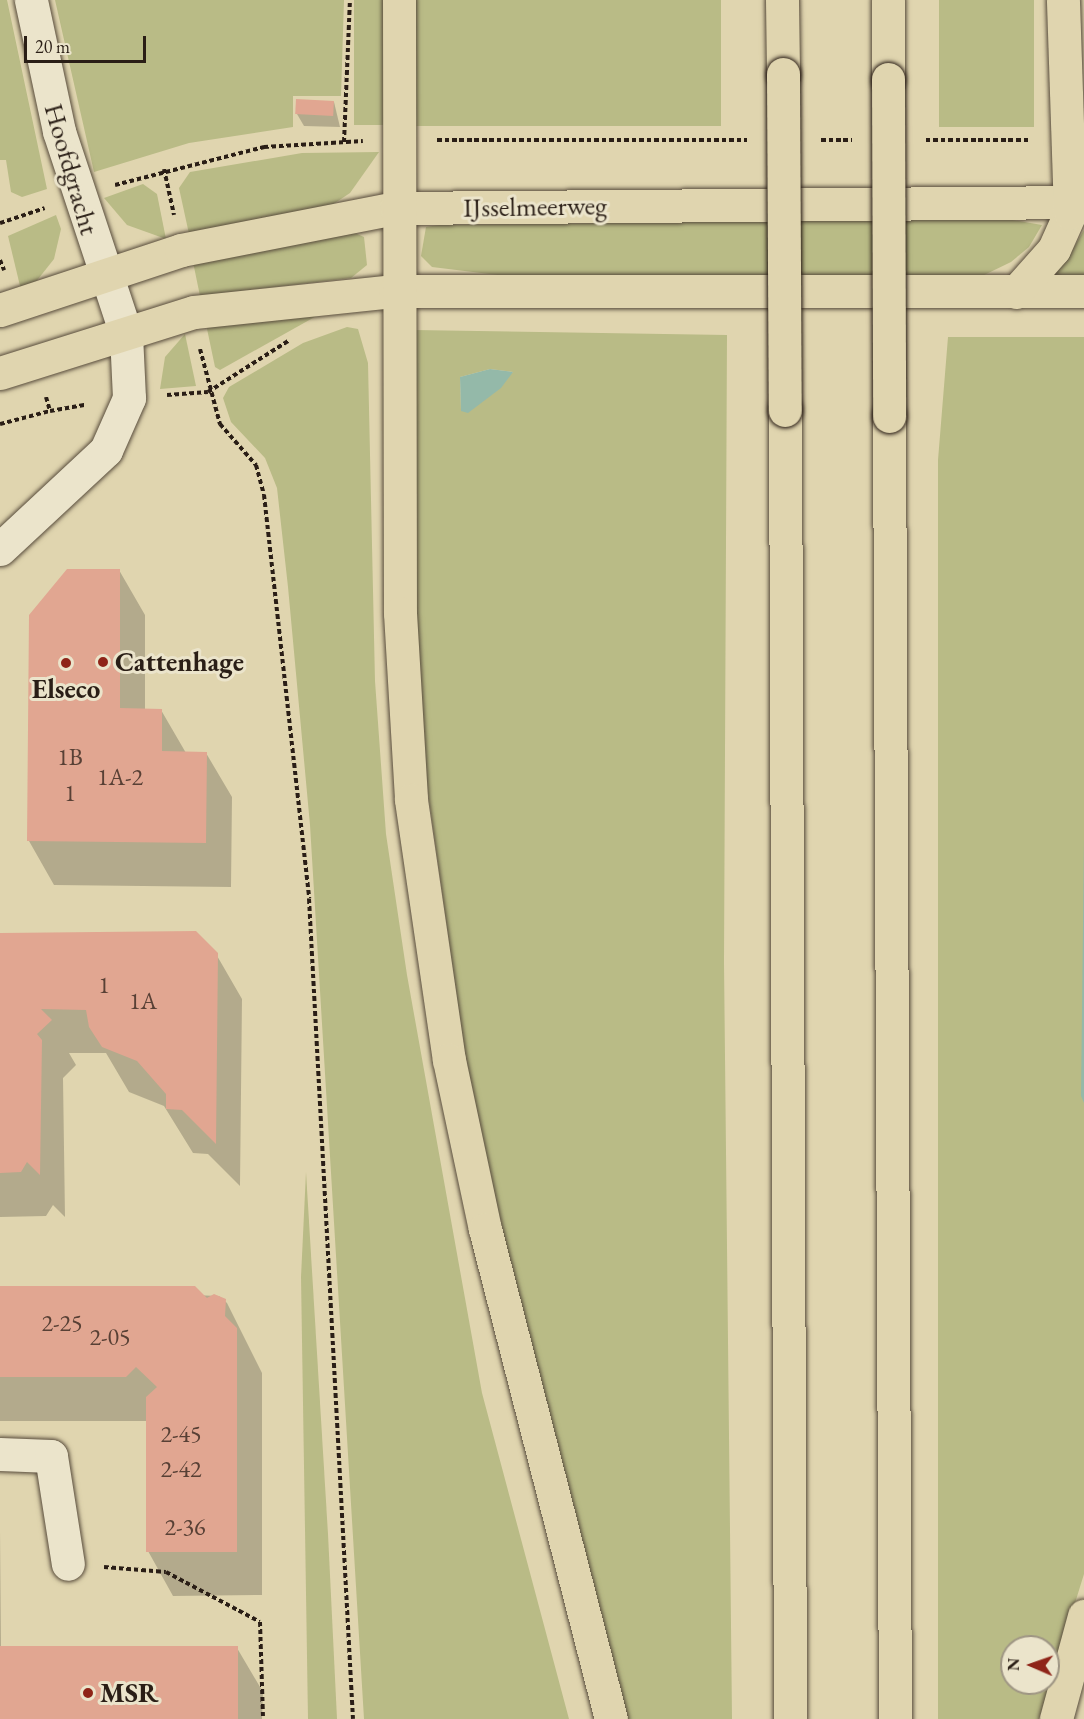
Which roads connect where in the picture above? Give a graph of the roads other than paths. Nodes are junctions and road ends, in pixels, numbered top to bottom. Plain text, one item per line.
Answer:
1 (31, 0) edge
2 (399, 0) edge
3 (782, 0) edge
4 (888, 0) edge
5 (1063, 0) edge
6 (1078, 202) edge
7 (396, 208) junction
8 (105, 278) junction
9 (395, 291) junction
10 (1084, 291) edge
11 (1016, 292) junction
12 (0, 310) edge
13 (126, 334) junction
14 (0, 372) edge
15 (0, 549) edge
16 (0, 1454) edge
17 (68, 1564) road end
18 (1084, 1616) edge
19 (611, 1719) edge
20 (790, 1719) edge
21 (895, 1719) edge
22 (1056, 1719) edge

1 - 8 street, Hoofdgracht
2 - 7 main road
3 - 20 main road, bridge
4 - 21 main road, bridge
5 - 6 main road
6 - 7 main road, IJsselmeerweg
6 - 11 main road
7 - 8 main road, IJsselmeerweg
7 - 9 main road
8 - 12 main road, IJsselmeerweg
8 - 13 street, Hoofdgracht
9 - 11 main road
9 - 13 main road
9 - 19 main road
10 - 11 main road
13 - 14 main road
13 - 15 street, Hoofdgracht
16 - 17 street
18 - 22 main road

